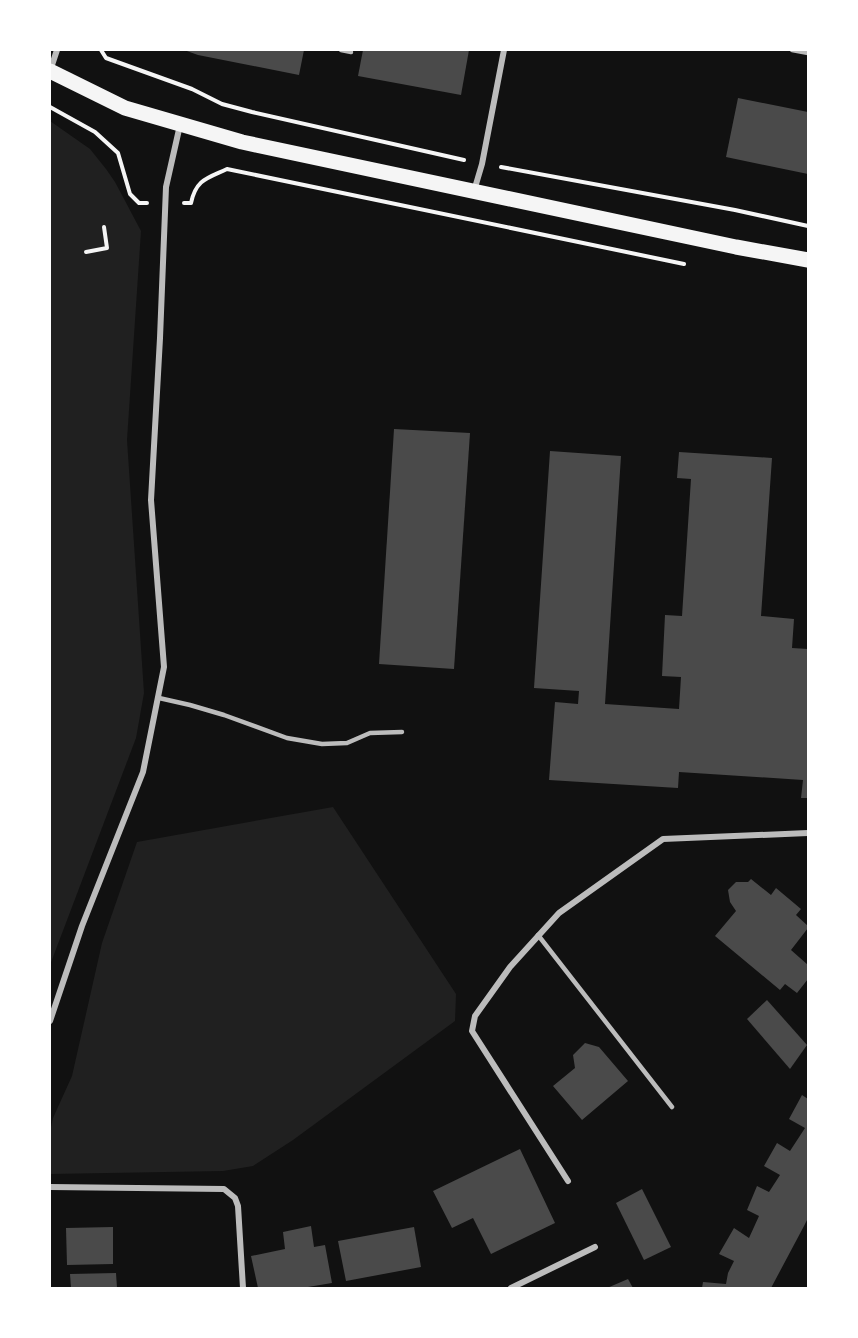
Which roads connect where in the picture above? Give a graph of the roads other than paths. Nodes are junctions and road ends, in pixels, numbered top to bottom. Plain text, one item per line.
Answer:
1 (57, 50) edge
2 (341, 50) edge
3 (504, 50) edge
4 (792, 50) edge
5 (351, 51) dead end
6 (808, 53) edge
7 (50, 71) edge
8 (180, 124) junction
9 (474, 191) junction
10 (808, 260) edge
11 (159, 698) junction
12 (402, 732) dead end
13 (808, 833) edge
14 (538, 936) junction
15 (50, 1021) edge
16 (672, 1107) dead end
17 (567, 1181) dead end
18 (50, 1187) edge
19 (595, 1247) dead end
20 (243, 1288) edge
21 (511, 1288) edge

1 - 7 street
2 - 5 lane
3 - 9 street
4 - 6 lane
7 - 8 main road
8 - 9 main road
8 - 11 street
9 - 10 main road
11 - 12 lane
11 - 15 street
13 - 14 street
14 - 16 lane
14 - 17 street
18 - 20 street
19 - 21 street

